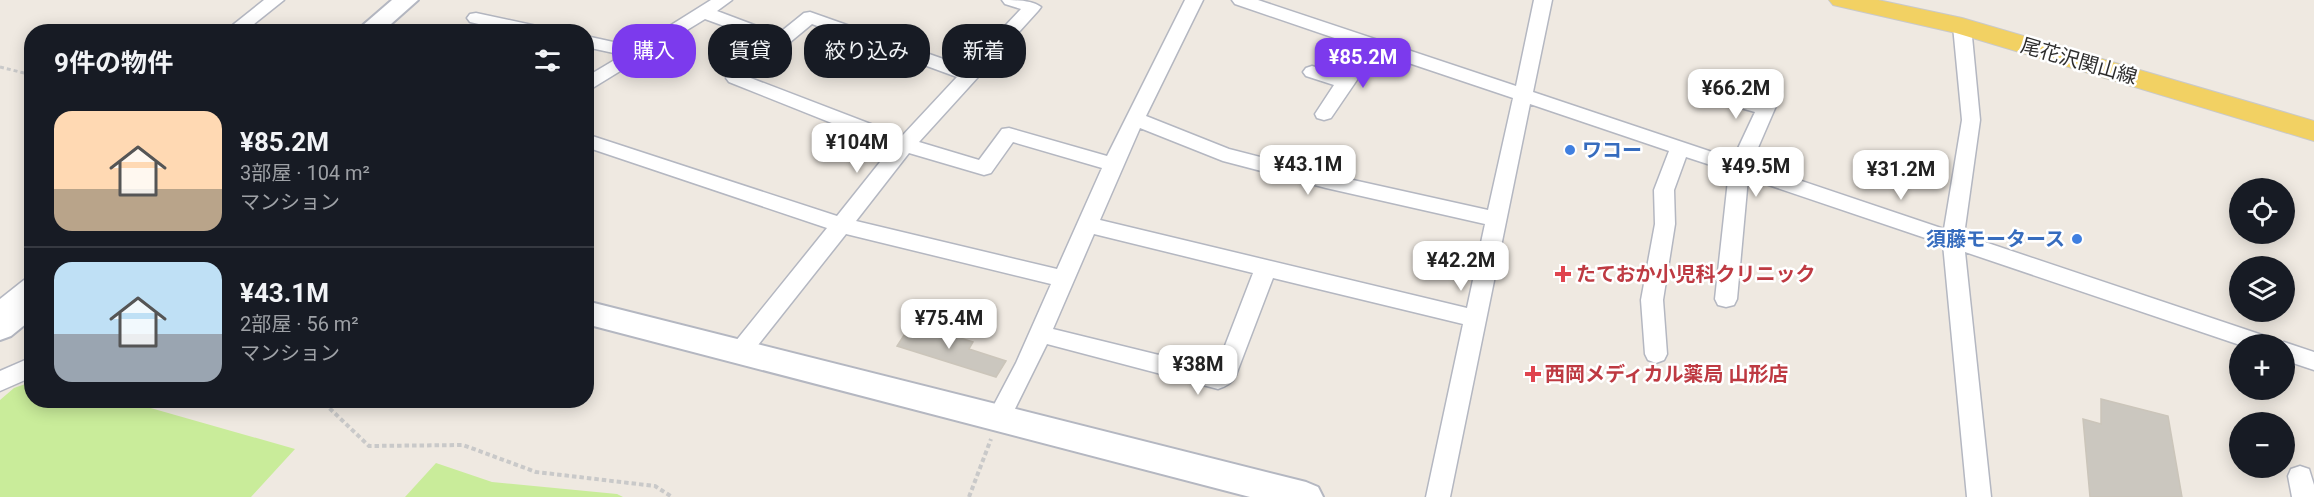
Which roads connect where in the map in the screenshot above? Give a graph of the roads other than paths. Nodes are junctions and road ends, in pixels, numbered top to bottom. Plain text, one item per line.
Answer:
1 (275, 0) edge
2 (405, 0) edge
3 (723, 0) edge
4 (1011, 0) edge
5 (1194, 0) edge
6 (1241, 0) edge
7 (1543, 0) edge
8 (1842, 0) edge
9 (704, 12) junction
10 (476, 18) dead end
11 (243, 24) edge
12 (376, 24) edge
13 (503, 24) edge
14 (685, 24) edge
15 (735, 24) edge
16 (1016, 24) edge
17 (1962, 26) junction
18 (792, 31) edge
19 (594, 43) edge
20 (1372, 44) junction
21 (612, 47) edge
22 (942, 65) edge
23 (612, 70) edge
24 (1312, 72) dead end
25 (735, 78) edge
26 (966, 78) edge
27 (594, 81) edge
28 (1345, 82) junction
29 (1524, 94) junction
30 (1716, 95) dead end
31 (1324, 114) dead end
32 (1136, 119) junction
33 (2314, 131) edge
34 (594, 143) edge
35 (904, 145) junction
36 (1680, 148) junction
37 (1114, 165) junction
38 (1739, 168) junction
39 (1497, 219) junction
40 (841, 225) junction
41 (1088, 225) junction
42 (1953, 239) junction
43 (1266, 268) junction
44 (1065, 279) junction
45 (24, 292) edge
46 (1726, 299) dead end
47 (24, 308) edge
48 (0, 311) edge
49 (594, 316) edge
50 (1476, 319) junction
51 (0, 328) edge
52 (1040, 334) junction
53 (2234, 334) edge
54 (739, 352) junction
55 (1656, 354) dead end
56 (2295, 355) edge
57 (2314, 361) edge
58 (24, 370) edge
59 (0, 382) edge
60 (999, 418) junction
61 (1306, 497) edge
62 (1438, 497) edge
63 (1979, 497) edge

1 - 11 street
2 - 12 street
3 - 9 street
4 - 16 street
5 - 32 street
6 - 20 street
7 - 29 street
8 - 17 main road, 尾花沢関山線
9 - 14 street
9 - 15 street
10 - 13 street
17 - 33 main road, 尾花沢関山線
17 - 42 street
18 - 22 street
19 - 21 street
20 - 28 street
20 - 29 street
23 - 27 street
24 - 28 street
25 - 35 street
26 - 35 street
28 - 31 street
29 - 36 street
29 - 39 street
30 - 38 street
32 - 37 street
32 - 39 street
34 - 40 street
35 - 37 street
35 - 40 street
36 - 38 street
36 - 55 street
37 - 41 street
38 - 42 street
38 - 46 street
39 - 50 street
40 - 44 street
40 - 54 street
41 - 43 street
41 - 44 street
42 - 53 street
42 - 63 street
43 - 50 street
43 - 52 street
44 - 52 street
45 - 48 street
47 - 51 street
49 - 54 street
50 - 62 street
52 - 60 street
54 - 60 street
56 - 57 street
58 - 59 street
60 - 61 street

